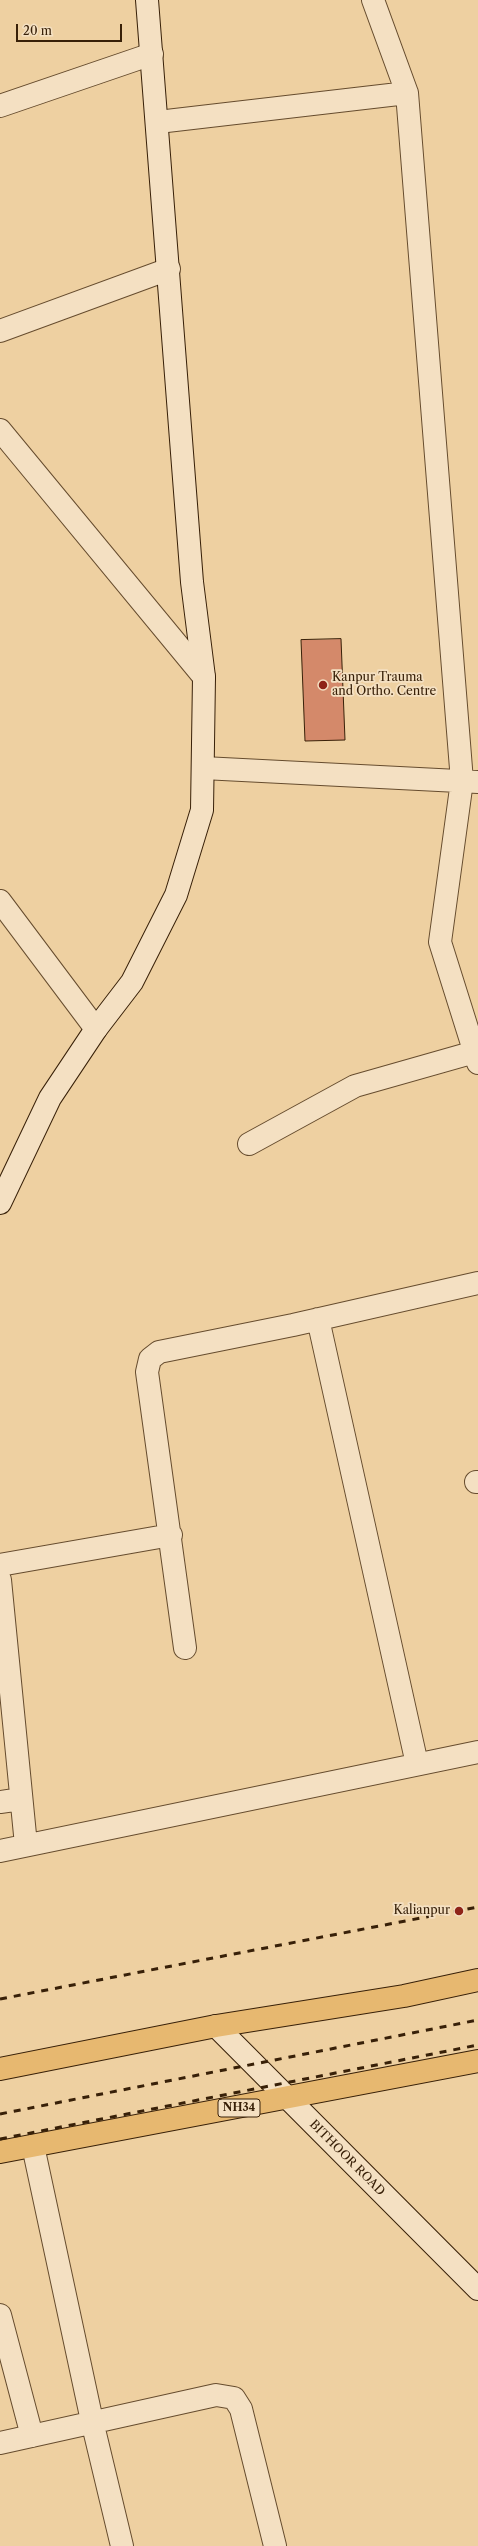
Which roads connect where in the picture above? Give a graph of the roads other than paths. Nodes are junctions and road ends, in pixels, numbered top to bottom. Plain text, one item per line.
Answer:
1 (147, 0) edge
2 (373, 0) edge
3 (152, 54) junction
4 (407, 93) junction
5 (0, 106) edge
6 (158, 122) junction
7 (169, 269) junction
8 (0, 331) edge
9 (0, 430) edge
10 (204, 678) junction
11 (203, 768) junction
12 (470, 782) edge
13 (0, 901) edge
14 (96, 1029) junction
15 (477, 1056) edge
16 (249, 1144) dead end
17 (0, 1203) edge
18 (478, 1283) edge
19 (318, 1319) junction
20 (170, 1535) junction
21 (0, 1565) edge
22 (0, 1580) edge
23 (185, 1648) dead end
24 (478, 1752) edge
25 (417, 1764) junction
26 (10, 1801) edge
27 (26, 1845) junction
28 (0, 1850) edge
29 (478, 1980) edge
30 (216, 2026) junction
31 (478, 2061) edge
32 (0, 2070) edge
33 (288, 2099) junction
34 (33, 2146) junction
35 (0, 2152) edge
36 (478, 2289) edge
37 (0, 2315) edge
38 (92, 2421) junction
39 (32, 2436) junction
40 (0, 2443) edge
41 (122, 2546) edge
42 (275, 2546) edge

1 - 3 street
2 - 4 street
3 - 5 street
3 - 6 street
4 - 6 street
4 - 12 street
6 - 7 street
7 - 8 street
7 - 10 street
9 - 10 street
10 - 11 street
11 - 12 street
11 - 14 street
12 - 15 street
13 - 14 street
14 - 17 street
15 - 16 street
18 - 19 street
19 - 20 street
19 - 25 street
20 - 21 street
20 - 23 street
22 - 26 street
24 - 25 street
25 - 27 street
26 - 27 street
27 - 28 street
29 - 30 highway
30 - 32 highway
30 - 33 street, BITHOOR ROAD
31 - 33 highway, NH34
33 - 34 highway, NH34
33 - 36 street, BITHOOR ROAD
34 - 35 highway, NH34
34 - 38 street
37 - 39 street
38 - 39 street
38 - 41 street
38 - 42 street
39 - 40 street

